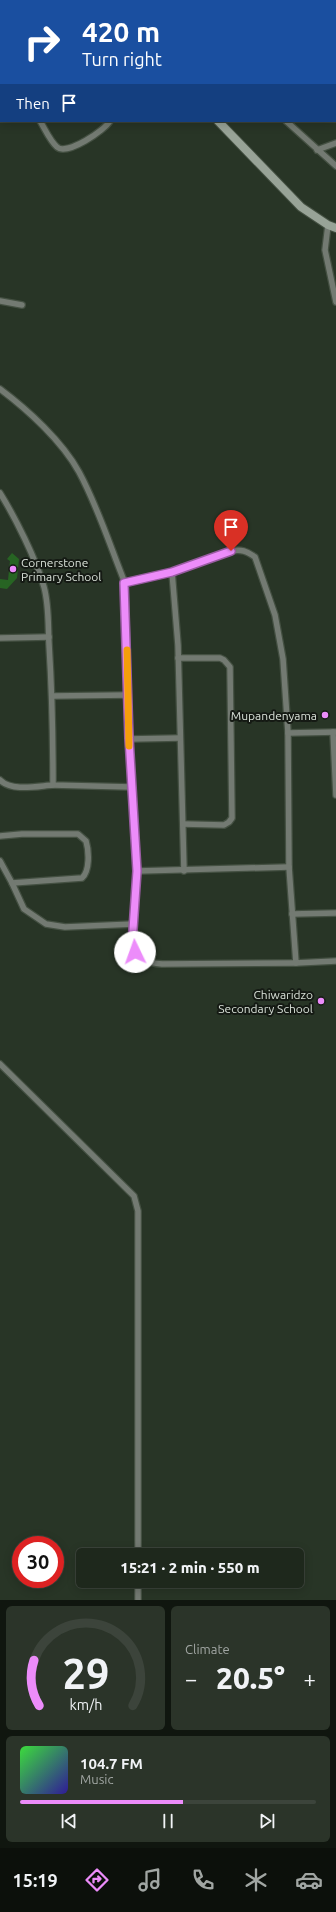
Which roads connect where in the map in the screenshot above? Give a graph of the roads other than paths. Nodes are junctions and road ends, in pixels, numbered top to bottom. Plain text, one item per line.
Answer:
1 (41, 122) edge
2 (109, 122) edge
3 (219, 122) edge
4 (287, 122) edge
5 (336, 142) edge
6 (317, 150) junction
7 (336, 166) edge
8 (332, 226) edge
9 (0, 301) edge
10 (336, 302) edge
11 (22, 305) dead end
12 (0, 389) edge
13 (0, 493) edge
14 (172, 572) junction
15 (124, 583) junction
16 (49, 637) junction
17 (0, 638) edge
18 (178, 658) junction
19 (128, 695) junction
20 (53, 696) junction
21 (334, 732) edge
22 (288, 733) junction
23 (129, 738) junction
24 (180, 738) junction
25 (336, 777) edge
26 (0, 780) edge
27 (53, 785) junction
28 (132, 787) junction
29 (336, 795) edge
30 (183, 824) junction
31 (0, 836) edge
32 (0, 861) edge
33 (289, 867) junction
34 (184, 870) junction
35 (137, 871) junction
36 (12, 883) junction
37 (336, 913) edge
38 (292, 914) junction
39 (134, 924) junction
40 (336, 961) edge
41 (296, 963) junction
42 (0, 1064) edge
43 (138, 1548) edge
44 (138, 1588) edge
45 (138, 1600) edge

1 - 2 street
3 - 8 street
4 - 6 street
5 - 6 street
6 - 7 street
8 - 10 street
9 - 11 street
12 - 15 street
13 - 16 street
14 - 15 street
14 - 18 street
14 - 22 street
15 - 19 street
16 - 17 street
16 - 20 street
18 - 24 street
18 - 30 street
19 - 20 street
19 - 23 street
20 - 27 street
21 - 22 street
21 - 25 street
22 - 33 street
23 - 24 street
23 - 28 street
24 - 30 street
25 - 29 street
26 - 27 street
27 - 28 street
28 - 35 street
30 - 34 street
31 - 36 street
32 - 36 street
33 - 34 street
33 - 38 street
34 - 35 street
35 - 39 street
36 - 39 street
37 - 38 street
38 - 41 street
39 - 41 street
40 - 41 street
42 - 43 street
44 - 45 street

